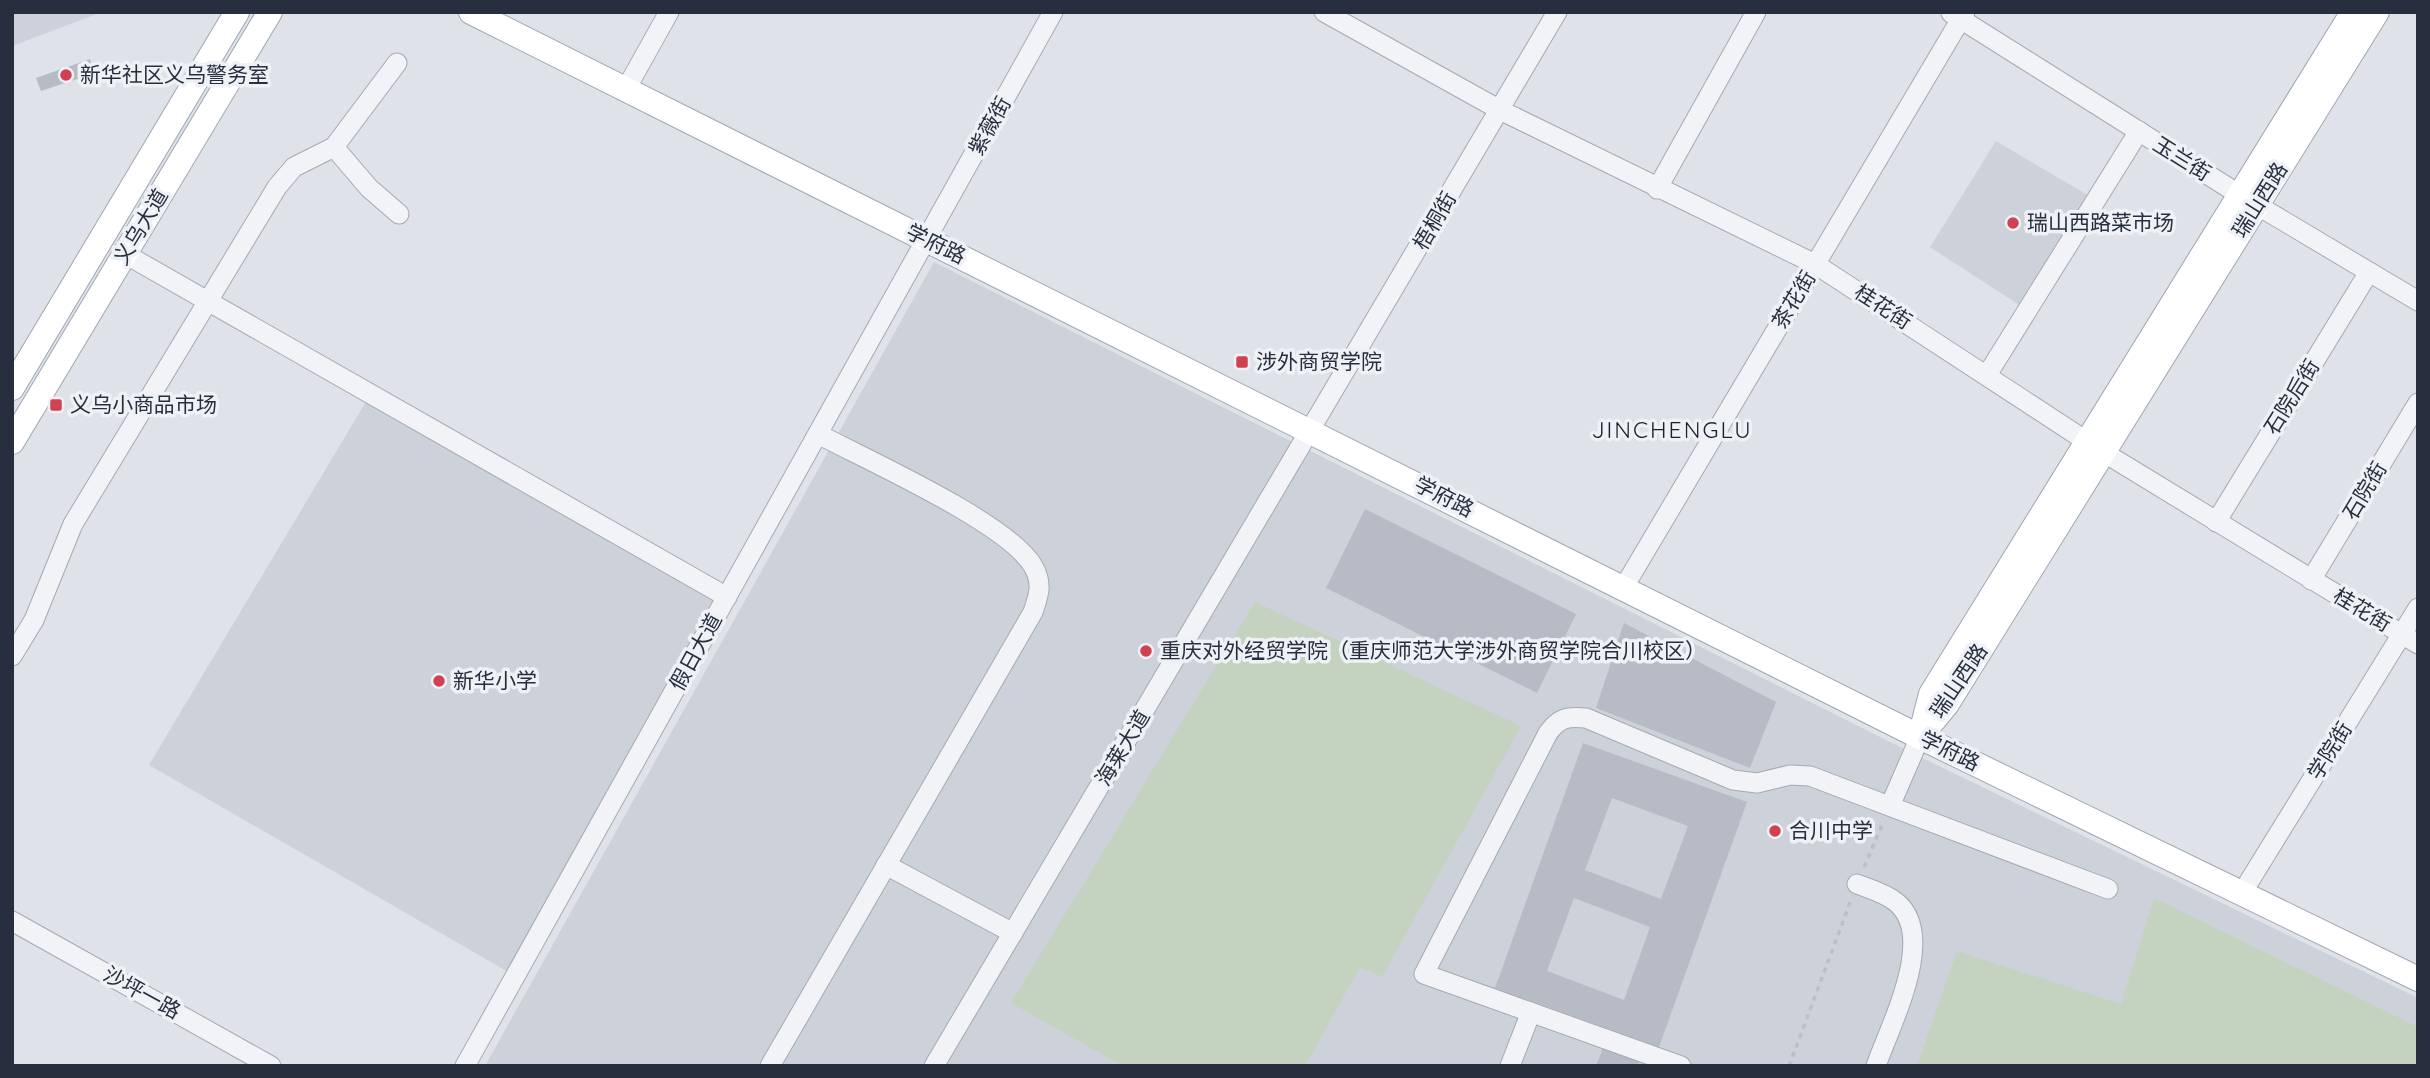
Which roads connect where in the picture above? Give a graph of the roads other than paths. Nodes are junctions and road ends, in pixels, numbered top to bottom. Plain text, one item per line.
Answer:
1 (237, 12) edge
2 (270, 12) edge
3 (471, 12) edge
4 (669, 12) edge
5 (1054, 12) edge
6 (1324, 12) edge
7 (1557, 12) edge
8 (1756, 12) edge
9 (2353, 12) edge
10 (2377, 12) edge
11 (1959, 14) edge
12 (397, 64) dead end
13 (626, 89) junction
14 (1500, 110) junction
15 (2139, 131) junction
16 (334, 147) junction
17 (1657, 189) junction
18 (2248, 200) junction
19 (399, 214) dead end
20 (927, 239) junction
21 (125, 254) junction
22 (1815, 264) junction
23 (2369, 272) junction
24 (208, 301) junction
25 (2418, 301) edge
26 (1987, 375) junction
27 (12, 388) edge
28 (2418, 403) edge
29 (1312, 430) junction
30 (818, 434) junction
31 (12, 442) edge
32 (2095, 446) junction
33 (2216, 522) junction
34 (2311, 580) junction
35 (1624, 587) junction
36 (727, 597) junction
37 (2418, 608) edge
38 (2410, 639) edge
39 (12, 656) edge
40 (1920, 737) junction
41 (1890, 806) junction
42 (886, 865) junction
43 (1857, 884) road end
44 (2108, 889) dead end
45 (2242, 893) junction
46 (12, 921) edge
47 (1013, 933) junction
48 (2418, 979) edge
49 (1531, 1012) junction
50 (271, 1066) edge
51 (464, 1066) edge
52 (770, 1066) edge
53 (934, 1066) edge
54 (1510, 1066) edge
55 (1681, 1066) edge
56 (1875, 1066) edge

1 - 27 main road, 义乌大道
2 - 21 main road, 义乌大道
3 - 13 main road, 学府路
4 - 13 street
5 - 20 street, 紫薇街
6 - 14 street, 桂花街
7 - 14 street, 梧桐街
8 - 17 street
9 - 18 main road, 瑞山西路
10 - 18 main road, 瑞山西路
11 - 15 street, 玉兰街
11 - 22 street, 茶花街
12 - 16 street
13 - 20 main road, 学府路
14 - 17 street, 桂花街
14 - 29 street, 梧桐街
15 - 18 street, 玉兰街
15 - 26 street
16 - 19 street
16 - 24 street
17 - 22 street, 桂花街
18 - 23 street, 玉兰街
18 - 32 main road, 瑞山西路
20 - 29 main road, 学府路
20 - 30 street, 假日大道
21 - 24 street
21 - 31 main road, 义乌大道
22 - 26 street, 桂花街
22 - 35 street, 茶花街
23 - 25 street, 玉兰街
23 - 33 street, 石院后街
24 - 36 street
24 - 39 street
26 - 32 street, 桂花街
28 - 34 street, 石院街
29 - 35 main road, 学府路
29 - 47 street, 海莱大道
30 - 36 street, 假日大道
30 - 42 street
32 - 33 street, 桂花街
32 - 40 main road, 瑞山西路
33 - 34 street, 桂花街
34 - 38 street, 桂花街
35 - 40 main road, 学府路
36 - 51 street, 假日大道
37 - 38 street, 学院街
38 - 45 street, 学院街
40 - 41 street
40 - 45 main road, 学府路
41 - 44 street
41 - 49 street
42 - 47 street
42 - 52 street
43 - 56 street
45 - 48 main road, 学府路
46 - 50 street, 沙坪一路
47 - 53 street, 海莱大道
49 - 54 street
49 - 55 street

